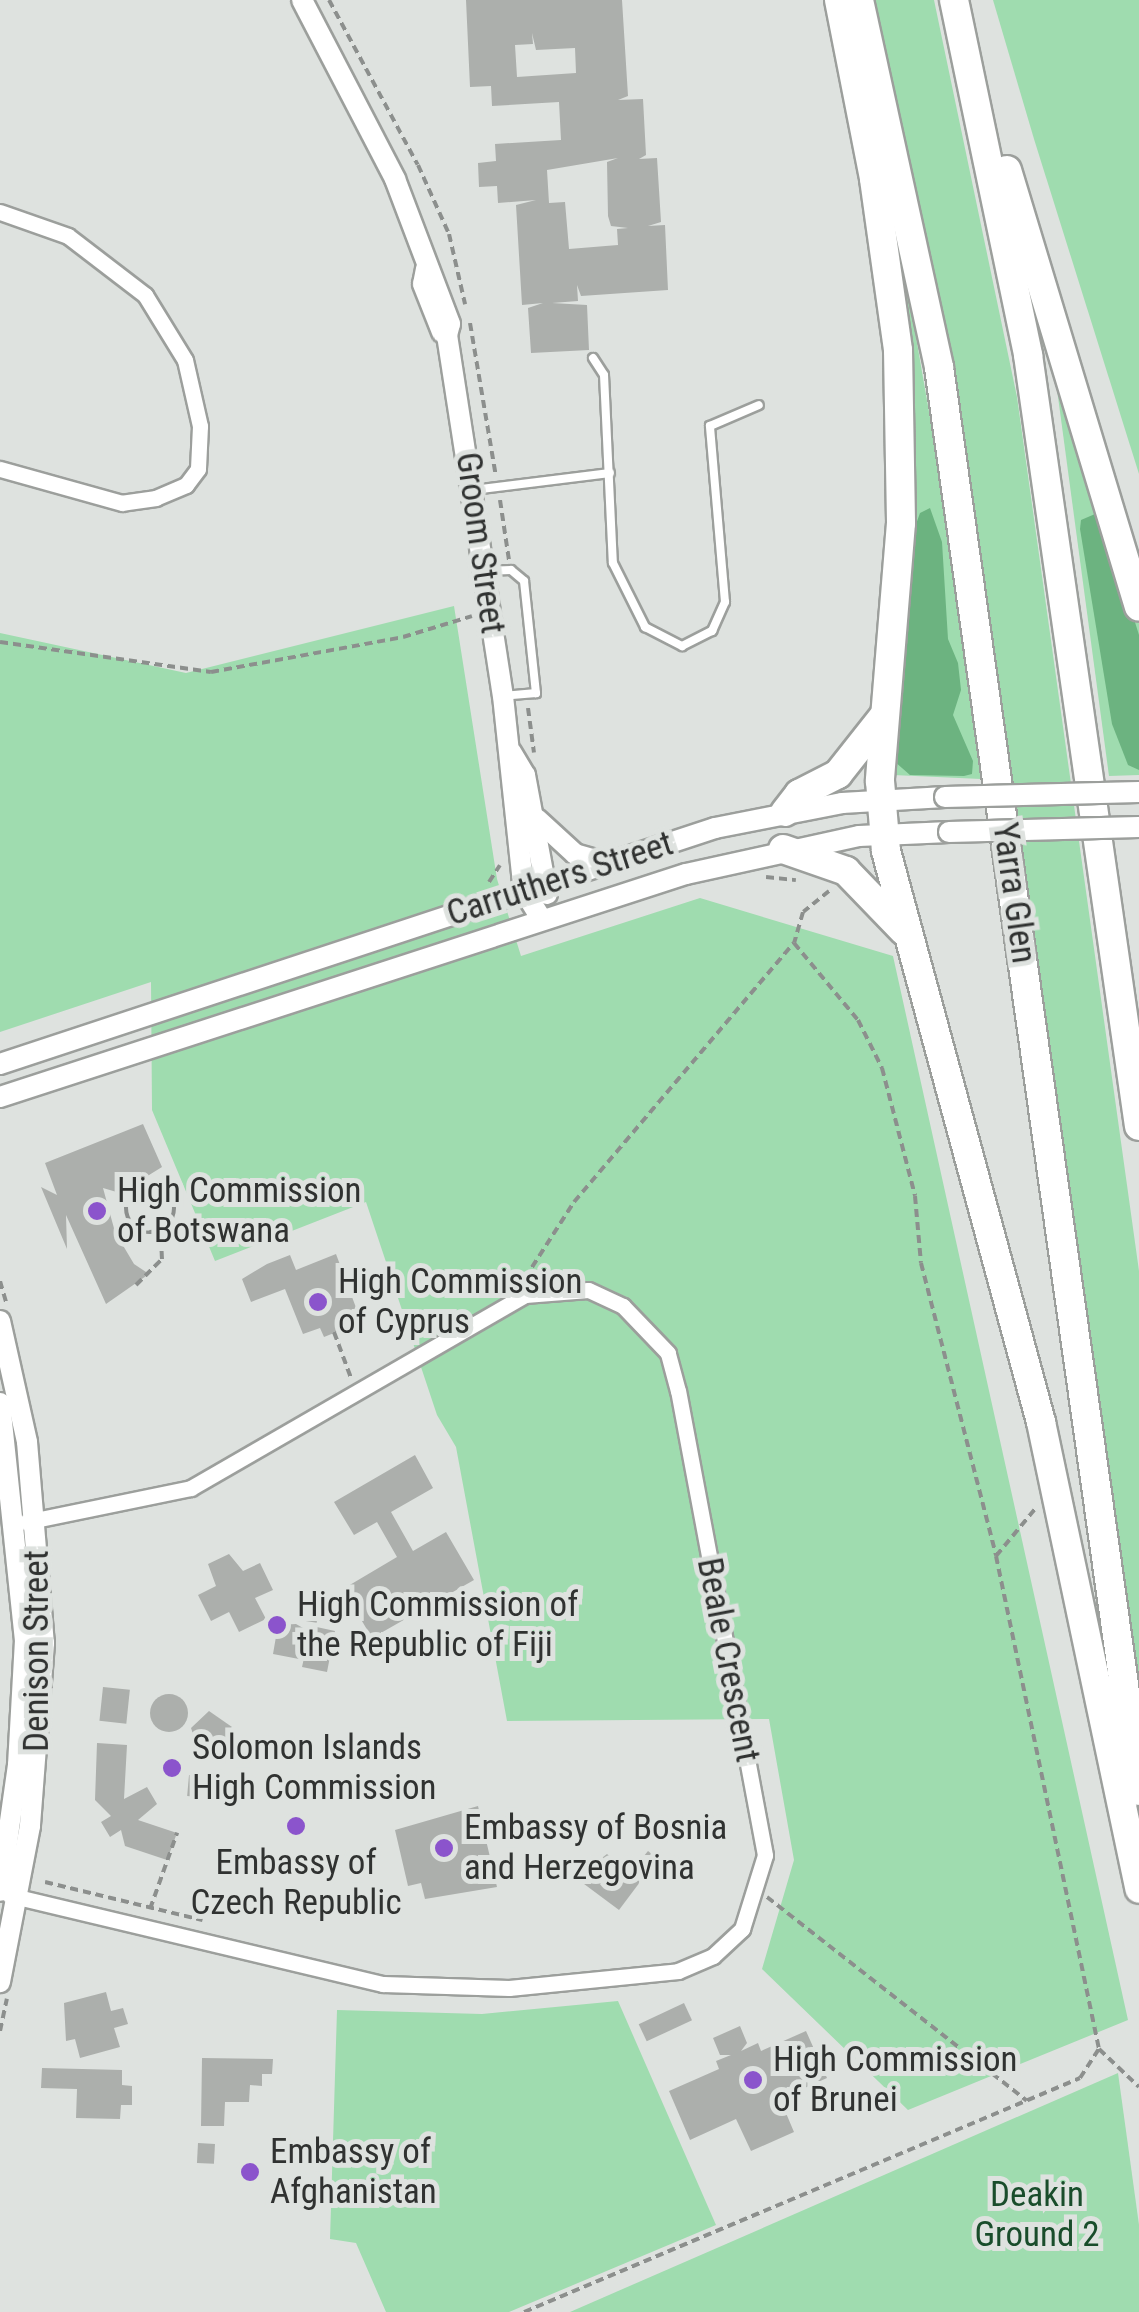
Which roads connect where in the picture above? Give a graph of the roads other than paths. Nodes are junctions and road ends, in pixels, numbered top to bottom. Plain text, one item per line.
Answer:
1 (302, 0) edge
2 (839, 0) edge
3 (858, 0) edge
4 (954, 1) edge
5 (0, 212) edge
6 (593, 358) dead end
7 (759, 405) dead end
8 (0, 469) edge
9 (610, 474) junction
10 (473, 490) junction
11 (483, 571) junction
12 (1139, 606) edge
13 (504, 696) junction
14 (883, 716) junction
15 (511, 752) junction
16 (1139, 792) edge
17 (881, 801) junction
18 (785, 812) junction
19 (534, 814) junction
20 (1139, 827) edge
21 (884, 835) junction
22 (783, 848) junction
23 (609, 863) junction
24 (549, 883) junction
25 (524, 892) junction
26 (542, 920) junction
27 (905, 932) junction
28 (0, 1064) edge
29 (2, 1097) edge
30 (1139, 1126) edge
31 (0, 1321) edge
32 (0, 1402) edge
33 (27, 1522) junction
34 (1139, 1790) edge
35 (1139, 1889) edge
36 (6, 1893) edge
37 (0, 1982) edge

1 - 10 main road, Groom Street
2 - 14 highway
3 - 34 highway, Yarra Glen
4 - 12 highway
4 - 30 highway
5 - 8 street
6 - 9 lane
7 - 9 lane
9 - 10 lane
10 - 11 main road, Groom Street
11 - 13 main road, Groom Street
11 - 13 lane
13 - 15 main road, Groom Street
14 - 17 highway
14 - 18 highway
15 - 19 main road, Groom Street
15 - 25 main road, Groom Street
16 - 17 main road, Carruthers Street, bridge
17 - 18 main road, Carruthers Street
17 - 21 highway
18 - 23 main road, Carruthers Street
19 - 23 main road
19 - 24 main road, Groom Street
20 - 21 main road, Carruthers Street, bridge
21 - 22 main road, Carruthers Street
21 - 27 highway
22 - 26 main road, Carruthers Street
22 - 27 highway
23 - 24 main road, Carruthers Street
24 - 25 main road, Carruthers Street
24 - 26 main road, Groom Street
25 - 26 main road, Groom Street
25 - 28 main road, Carruthers Street
26 - 29 main road, Carruthers Street
27 - 35 highway
31 - 33 main road, Denison Street
32 - 33 main road, Denison Street
33 - 36 main road, Denison Street
33 - 36 street, Beale Crescent
36 - 37 main road, Denison Street

